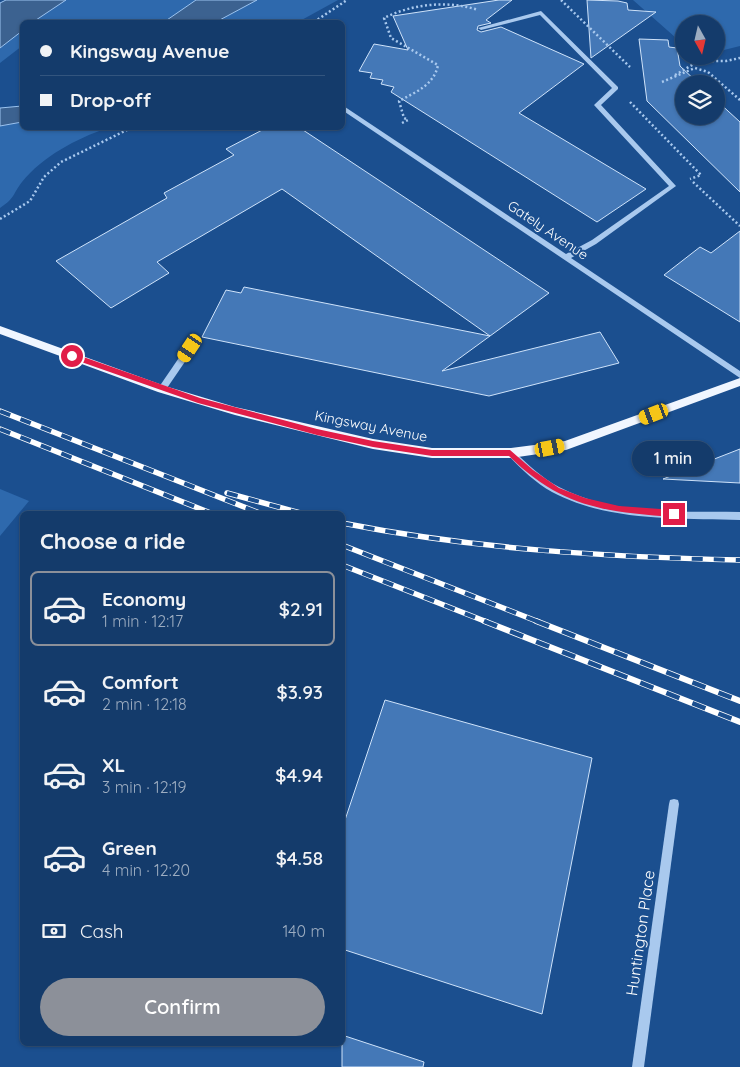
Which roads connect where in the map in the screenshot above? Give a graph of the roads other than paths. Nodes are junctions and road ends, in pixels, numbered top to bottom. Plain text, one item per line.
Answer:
1 (481, 28) dead end
2 (345, 109) edge
3 (567, 257) junction
4 (0, 330) edge
5 (190, 348) dead end
6 (740, 375) edge
7 (740, 382) edge
8 (162, 389) junction
9 (510, 453) junction
10 (740, 516) edge
11 (674, 804) dead end
12 (638, 1067) edge

1 - 3 street
2 - 3 street, Gately Avenue
3 - 6 street, Gately Avenue
4 - 8 main road, Kingsway Avenue
5 - 8 street
7 - 9 main road, Kingsway Avenue
8 - 9 main road, Kingsway Avenue
9 - 10 street
11 - 12 street, Huntington Place

